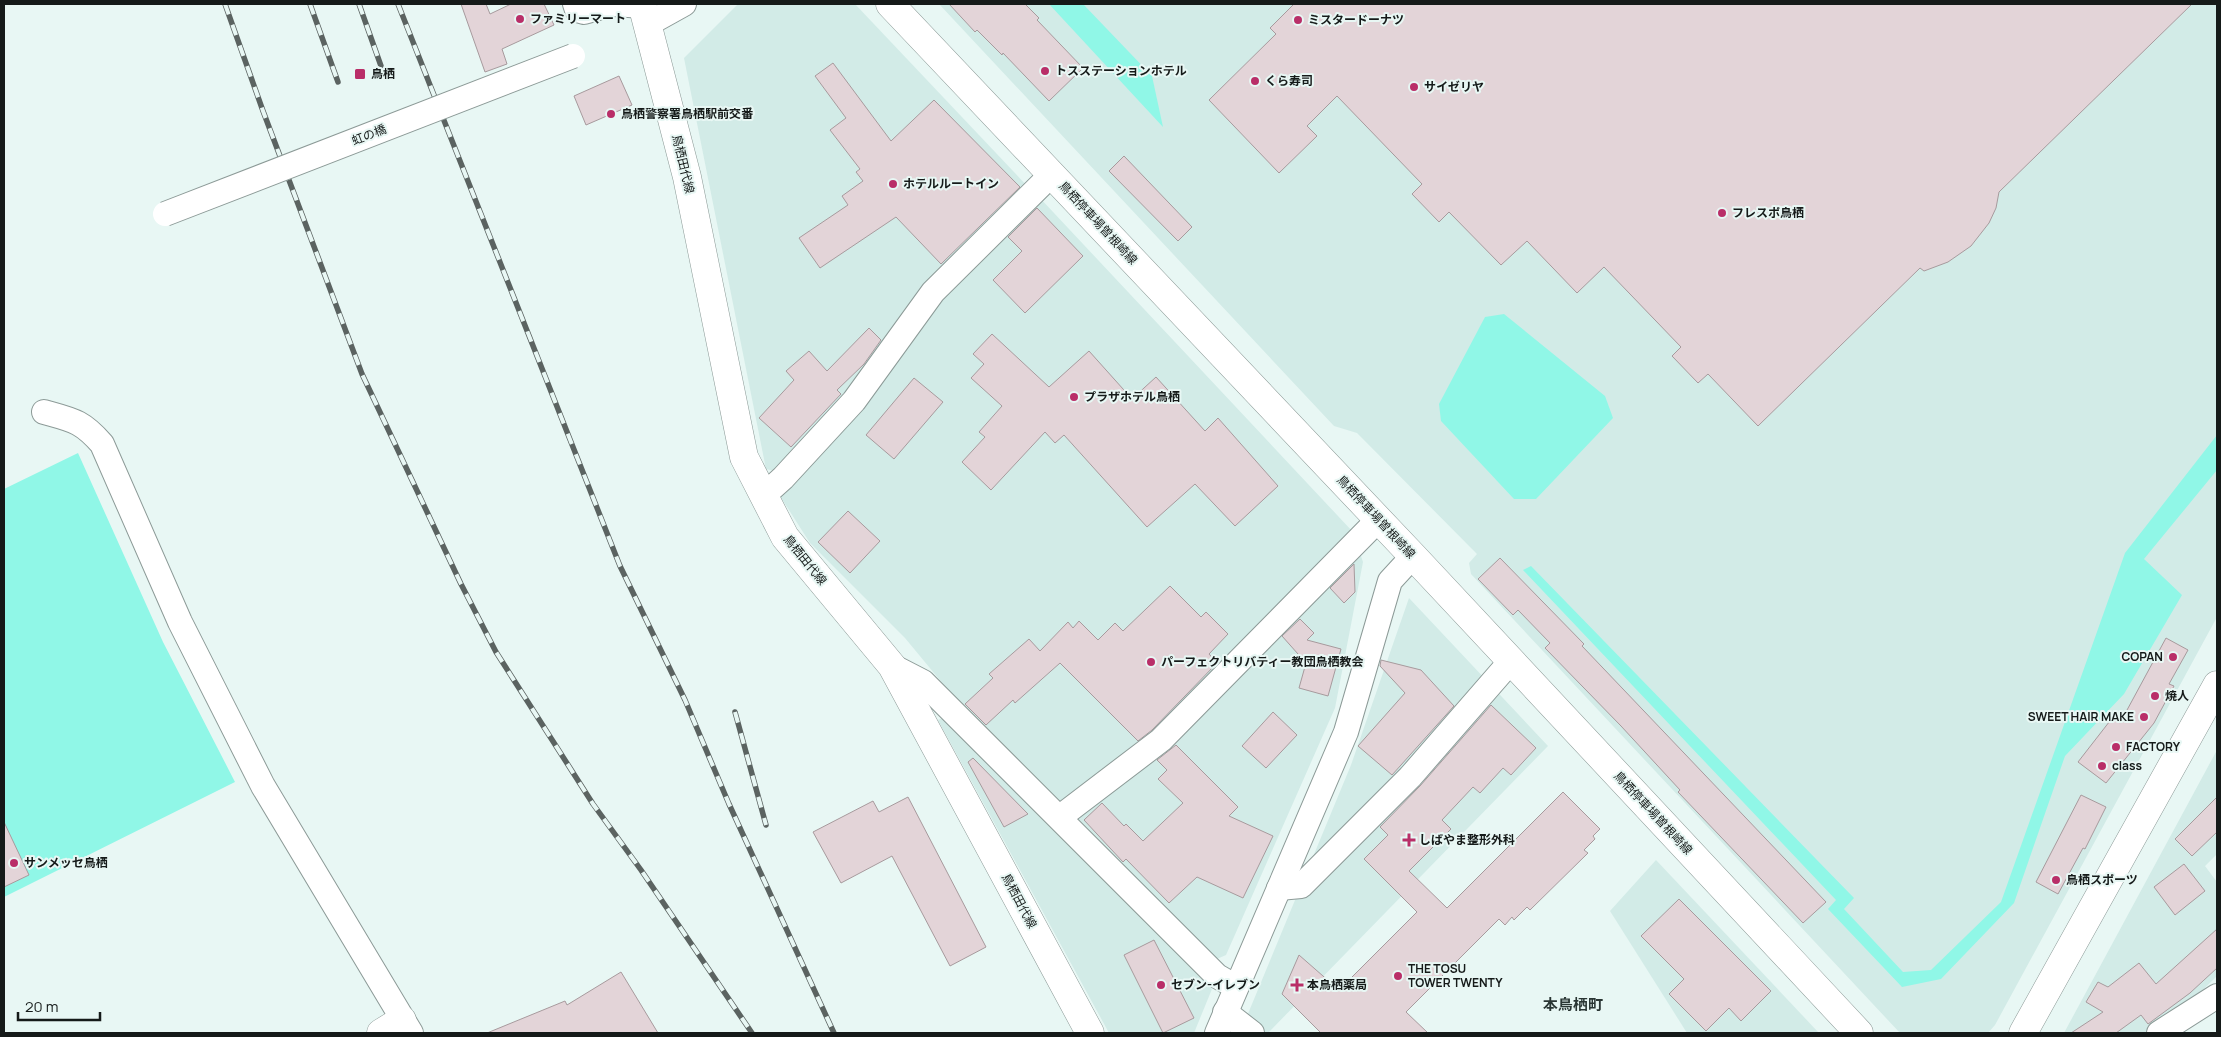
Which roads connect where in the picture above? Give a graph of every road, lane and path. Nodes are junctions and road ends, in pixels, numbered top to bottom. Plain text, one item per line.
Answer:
1 (575, 4) edge
2 (684, 4) edge
3 (890, 4) edge
4 (644, 11) edge
5 (573, 56) dead end
6 (1052, 174) junction
7 (165, 214) dead end
8 (44, 412) dead end
9 (763, 496) junction
10 (1378, 520) junction
11 (1413, 556) junction
12 (1511, 661) junction
13 (892, 666) junction
14 (2217, 685) edge
15 (1060, 817) junction
16 (1278, 888) junction
17 (1236, 987) junction
18 (2217, 996) edge
19 (1225, 1012) junction
20 (398, 1029) edge
21 (1090, 1033) edge
22 (1217, 1033) edge
23 (1252, 1033) edge
24 (1859, 1033) edge
25 (2023, 1033) edge
26 (2159, 1033) edge

1 - 4 street
2 - 4 street
3 - 6 main road, 鳥栖停車場曽根崎線
4 - 9 main road, 鳥栖田代線
5 - 7 street, 虹の橋, bridge
6 - 9 street
6 - 10 main road, 鳥栖停車場曽根崎線
8 - 20 street
9 - 13 main road, 鳥栖田代線
10 - 11 main road, 鳥栖停車場曽根崎線
10 - 15 street
11 - 12 main road, 鳥栖停車場曽根崎線
11 - 16 street
12 - 16 street
12 - 24 main road, 鳥栖停車場曽根崎線
13 - 15 street
13 - 21 main road, 鳥栖田代線
14 - 25 main road
15 - 17 street
16 - 17 street
17 - 19 street
18 - 26 street
19 - 22 street
19 - 23 street

